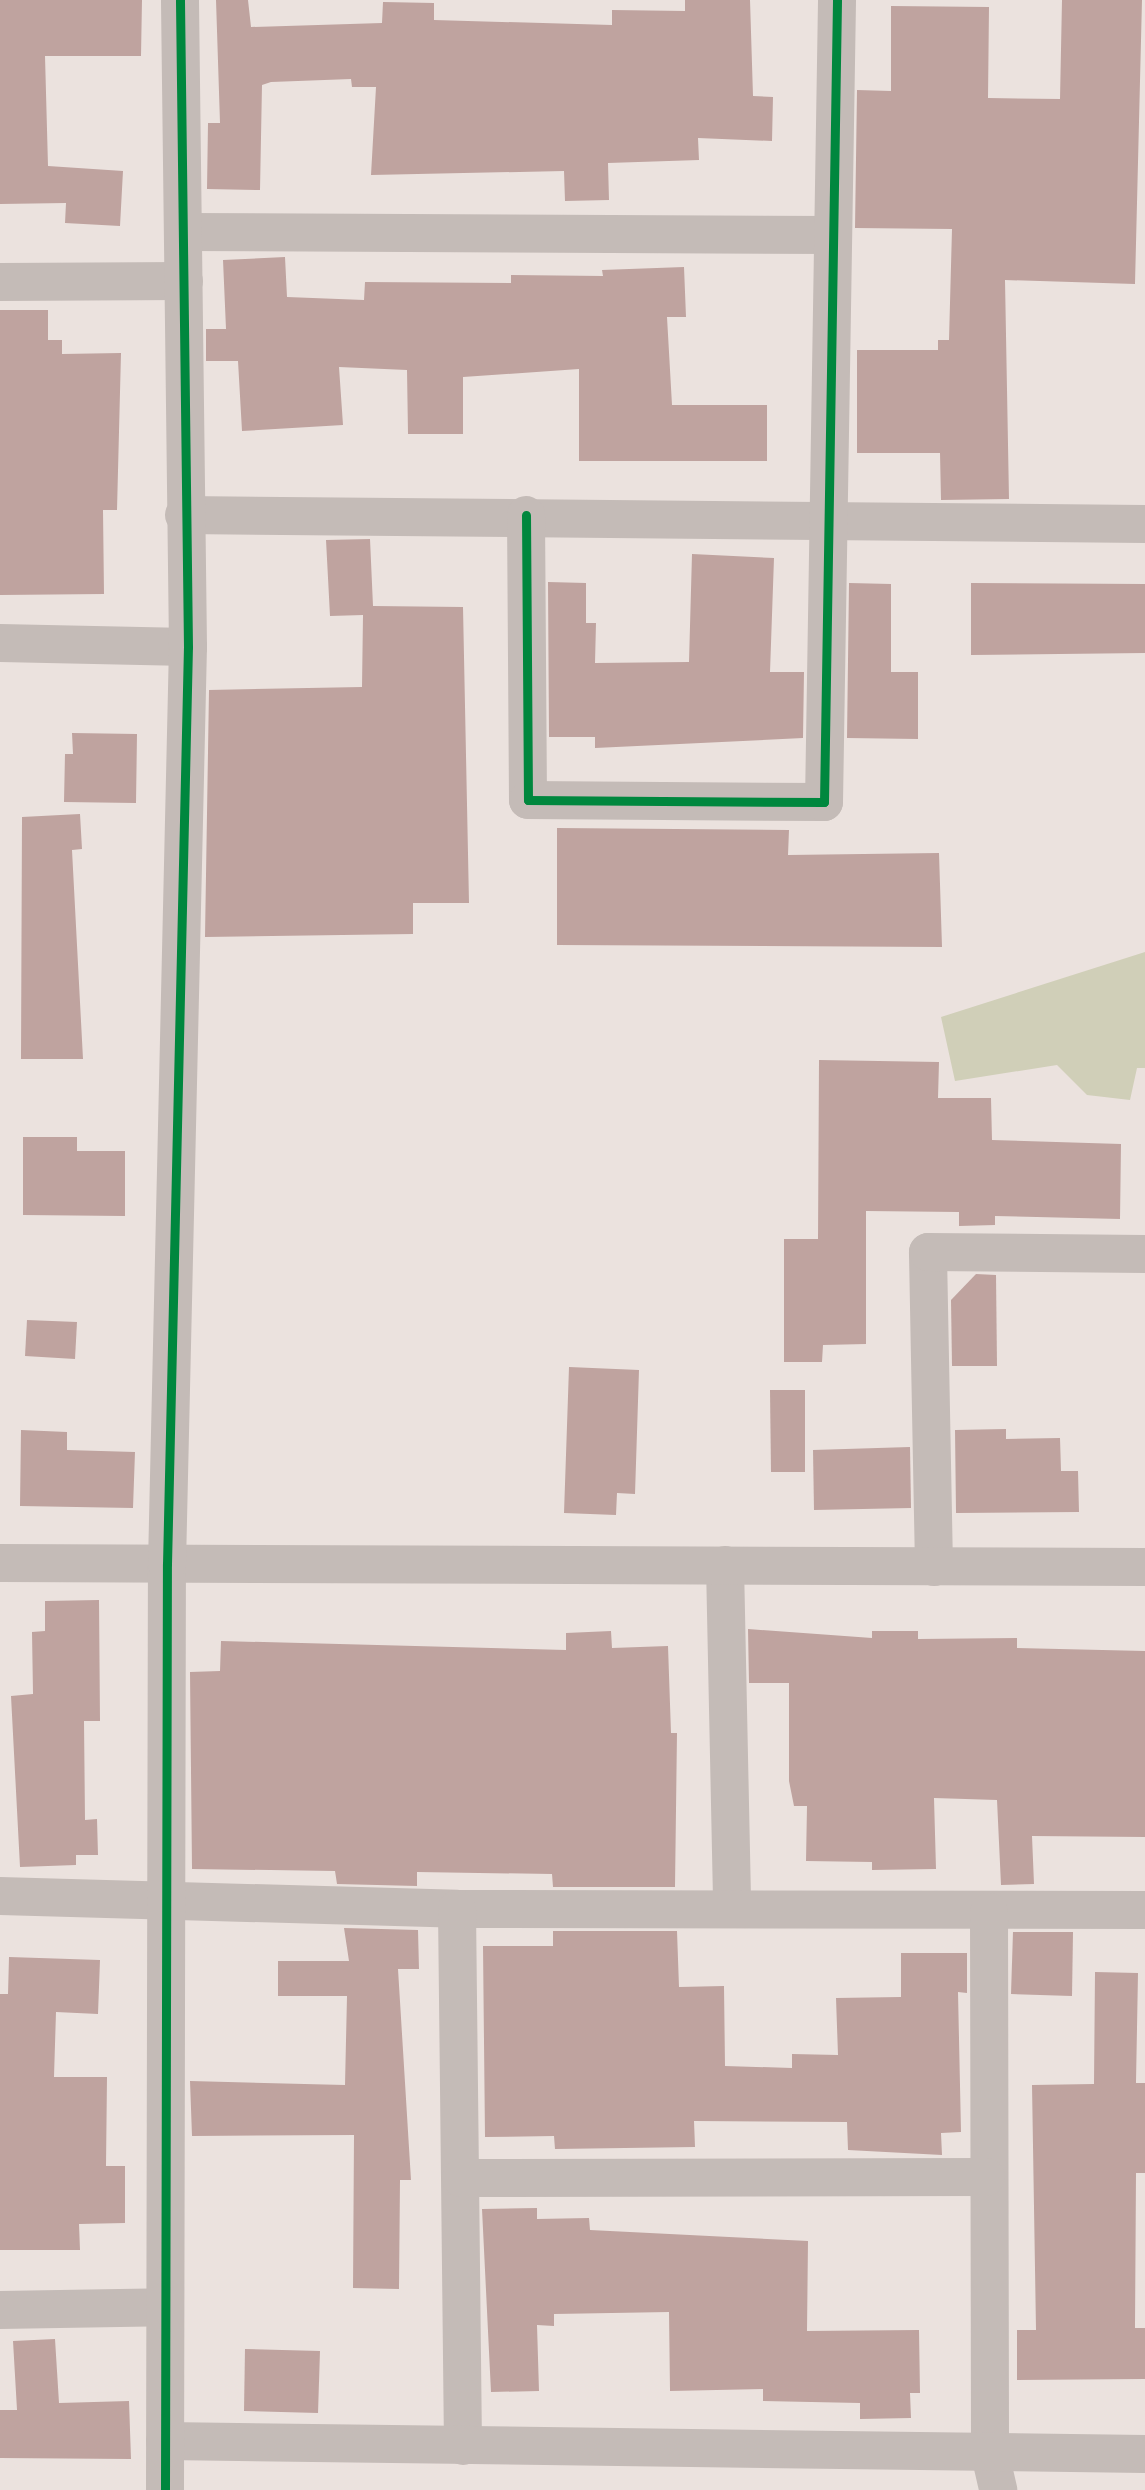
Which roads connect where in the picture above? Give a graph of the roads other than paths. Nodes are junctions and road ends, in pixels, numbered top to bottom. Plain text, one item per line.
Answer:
1 (180, 0) edge
2 (837, 0) edge
3 (185, 232) junction
4 (832, 234) junction
5 (184, 281) junction
6 (0, 282) edge
7 (184, 515) junction
8 (526, 515) junction
9 (829, 523) junction
10 (1145, 524) edge
11 (0, 642) edge
12 (188, 647) junction
13 (1145, 1254) edge
14 (0, 1563) edge
15 (167, 1564) junction
16 (725, 1565) junction
17 (934, 1567) junction
18 (1145, 1567) edge
19 (0, 1896) edge
20 (166, 1897) junction
21 (732, 1908) junction
22 (457, 1909) junction
23 (1145, 1910) edge
24 (989, 1912) junction
25 (986, 2177) junction
26 (461, 2178) junction
27 (164, 2307) junction
28 (0, 2310) edge
29 (165, 2441) junction
30 (463, 2446) junction
31 (990, 2454) junction
32 (1145, 2454) edge
33 (165, 2490) edge
34 (998, 2490) edge

1 - 3 street
2 - 4 street
3 - 4 street
3 - 5 street
4 - 9 street
5 - 6 street
5 - 7 street
7 - 8 street
7 - 12 street
8 - 9 street
8 - 9 street
9 - 10 street
11 - 12 street
12 - 15 street
13 - 17 street
14 - 15 street
15 - 16 street
15 - 20 street
16 - 17 street
16 - 21 street
17 - 18 street
19 - 20 street
20 - 22 street
20 - 27 street
21 - 22 street
21 - 24 street
22 - 26 street
23 - 24 street
24 - 25 street
25 - 26 street
25 - 31 street
26 - 30 street
27 - 28 street
27 - 29 street
29 - 30 street
29 - 33 street
30 - 31 street
31 - 32 street
31 - 34 street

